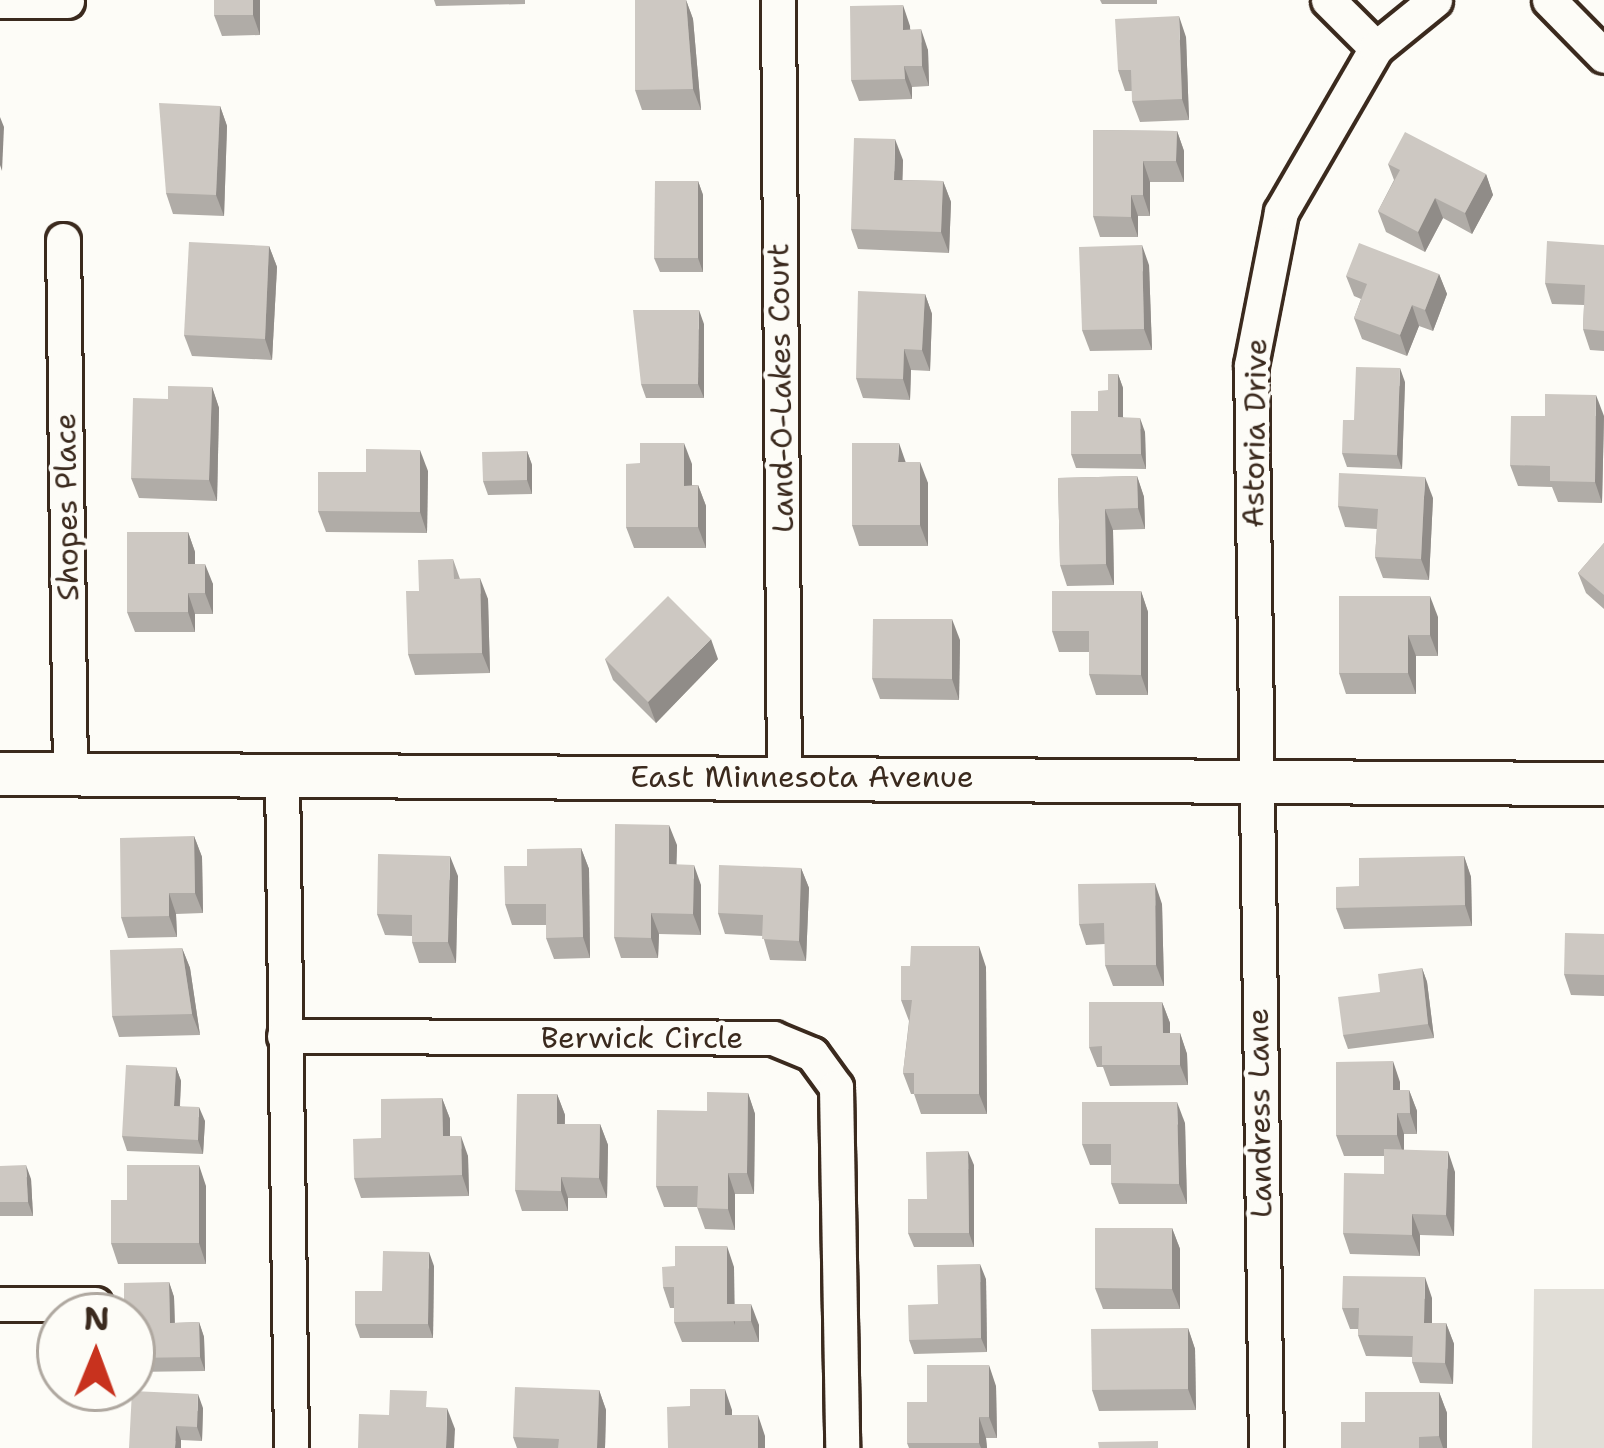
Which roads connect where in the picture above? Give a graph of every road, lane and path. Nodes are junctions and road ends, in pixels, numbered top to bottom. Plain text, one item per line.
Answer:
1 (778, 0) edge
2 (1328, 0) edge
3 (1435, 0) edge
4 (1550, 0) edge
5 (0, 1) edge
6 (67, 2) edge
7 (1376, 48) junction
8 (1604, 56) edge
9 (63, 240) dead end
10 (0, 774) edge
11 (70, 774) junction
12 (282, 775) junction
13 (784, 777) junction
14 (1254, 779) junction
15 (1604, 784) edge
16 (284, 1036) junction
17 (0, 1304) edge
18 (36, 1304) edge
19 (291, 1448) edge
20 (842, 1448) edge
21 (1266, 1448) edge

1 - 13 street, Land-O-Lakes Court
2 - 7 street
3 - 7 street, Astoria Drive
4 - 8 street
5 - 6 street
7 - 14 street, Astoria Drive
9 - 11 street, Shopes Place
10 - 11 street, East Minnesota Avenue
11 - 12 street, East Minnesota Avenue
12 - 13 street, East Minnesota Avenue
12 - 16 street
13 - 14 street, East Minnesota Avenue
14 - 15 street, East Minnesota Avenue
14 - 21 street, Landress Lane
16 - 19 street
16 - 20 street, Berwick Circle
17 - 18 street

